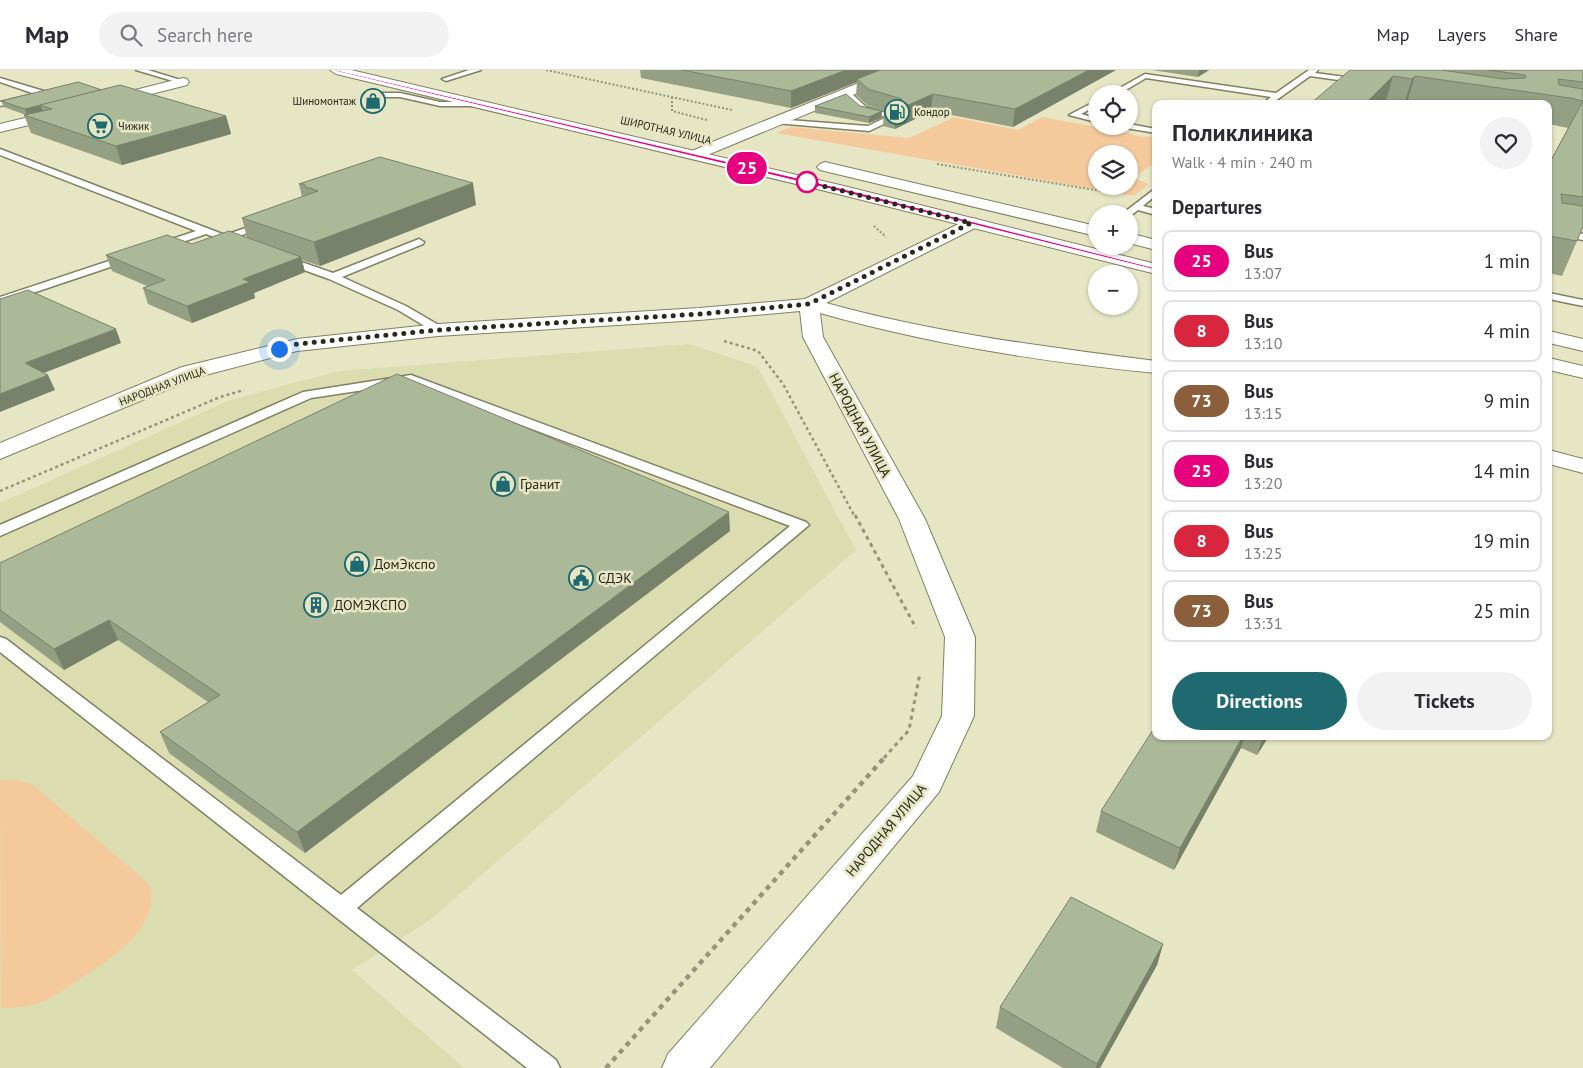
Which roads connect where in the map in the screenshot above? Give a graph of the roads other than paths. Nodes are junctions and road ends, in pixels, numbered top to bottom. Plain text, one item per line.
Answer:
1 (140, 70) edge
2 (336, 70) edge
3 (477, 70) edge
4 (902, 70) edge
5 (1137, 71) dead end
6 (1312, 72) edge
7 (1145, 76) junction
8 (442, 78) joint
9 (0, 80) edge
10 (183, 82) joint
11 (1367, 82) edge
12 (1129, 85) edge
13 (474, 86) dead end
14 (846, 93) junction
15 (384, 95) dead end
16 (1278, 96) junction
17 (1272, 100) edge
18 (0, 104) edge
19 (96, 104) edge
20 (481, 104) junction
21 (1088, 107) edge
22 (77, 109) edge
23 (1088, 118) edge
24 (775, 122) junction
25 (0, 128) edge
26 (1138, 128) edge
27 (1152, 131) edge
28 (704, 138) dead end
29 (722, 142) junction
30 (750, 149) dead end
31 (0, 152) edge
32 (695, 155) junction
33 (807, 163) dead end
34 (1152, 195) edge
35 (1138, 206) edge
36 (1138, 208) edge
37 (1152, 211) edge
38 (279, 220) edge
39 (971, 223) junction
40 (1088, 229) edge
41 (205, 231) junction
42 (1552, 232) edge
43 (1583, 237) edge
44 (225, 238) junction
45 (1138, 240) edge
46 (419, 242) dead end
47 (1152, 244) edge
48 (243, 245) edge
49 (270, 254) edge
50 (1152, 267) edge
51 (333, 277) junction
52 (1552, 297) edge
53 (0, 301) edge
54 (1583, 303) edge
55 (809, 304) junction
56 (438, 330) junction
57 (1552, 337) edge
58 (1583, 345) edge
59 (1552, 365) edge
60 (1152, 367) edge
61 (1583, 372) edge
62 (0, 452) edge
63 (1552, 458) edge
64 (1583, 466) edge
65 (0, 531) edge
66 (0, 643) edge
67 (341, 908) junction
68 (547, 1068) edge
69 (683, 1068) edge

1 - 10 lane
2 - 20 street, ШИРОТНАЯ УЛИЦА
3 - 8 lane
4 - 14 street
5 - 7 lane
6 - 11 lane
6 - 16 lane
7 - 12 lane
7 - 16 lane
8 - 13 street
9 - 18 lane
10 - 19 street
14 - 24 street
14 - 24 lane
15 - 20 lane
16 - 17 lane
20 - 32 street, ШИРОТНАЯ УЛИЦА
21 - 23 lane
22 - 25 street
24 - 29 street
26 - 27 lane
28 - 29 street, ШИРОТНАЯ УЛИЦА
29 - 30 street, ШИРОТНАЯ УЛИЦА
29 - 32 street
31 - 41 lane
32 - 39 street, ШИРОТНАЯ УЛИЦА
33 - 40 street
34 - 35 lane
36 - 37 lane
38 - 44 lane
39 - 50 street, ШИРОТНАЯ УЛИЦА
39 - 55 street, НАРОДНАЯ УЛИЦА
41 - 44 lane
41 - 53 lane
42 - 43 lane
44 - 48 lane
45 - 47 street
46 - 51 lane
49 - 51 lane
51 - 56 lane
52 - 54 lane
55 - 56 street, НАРОДНАЯ УЛИЦА
55 - 60 street
55 - 69 street, НАРОДНАЯ УЛИЦА
56 - 62 street, НАРОДНАЯ УЛИЦА
57 - 58 street
59 - 61 street
63 - 64 street
65 - 67 lane
66 - 67 lane
67 - 68 lane

